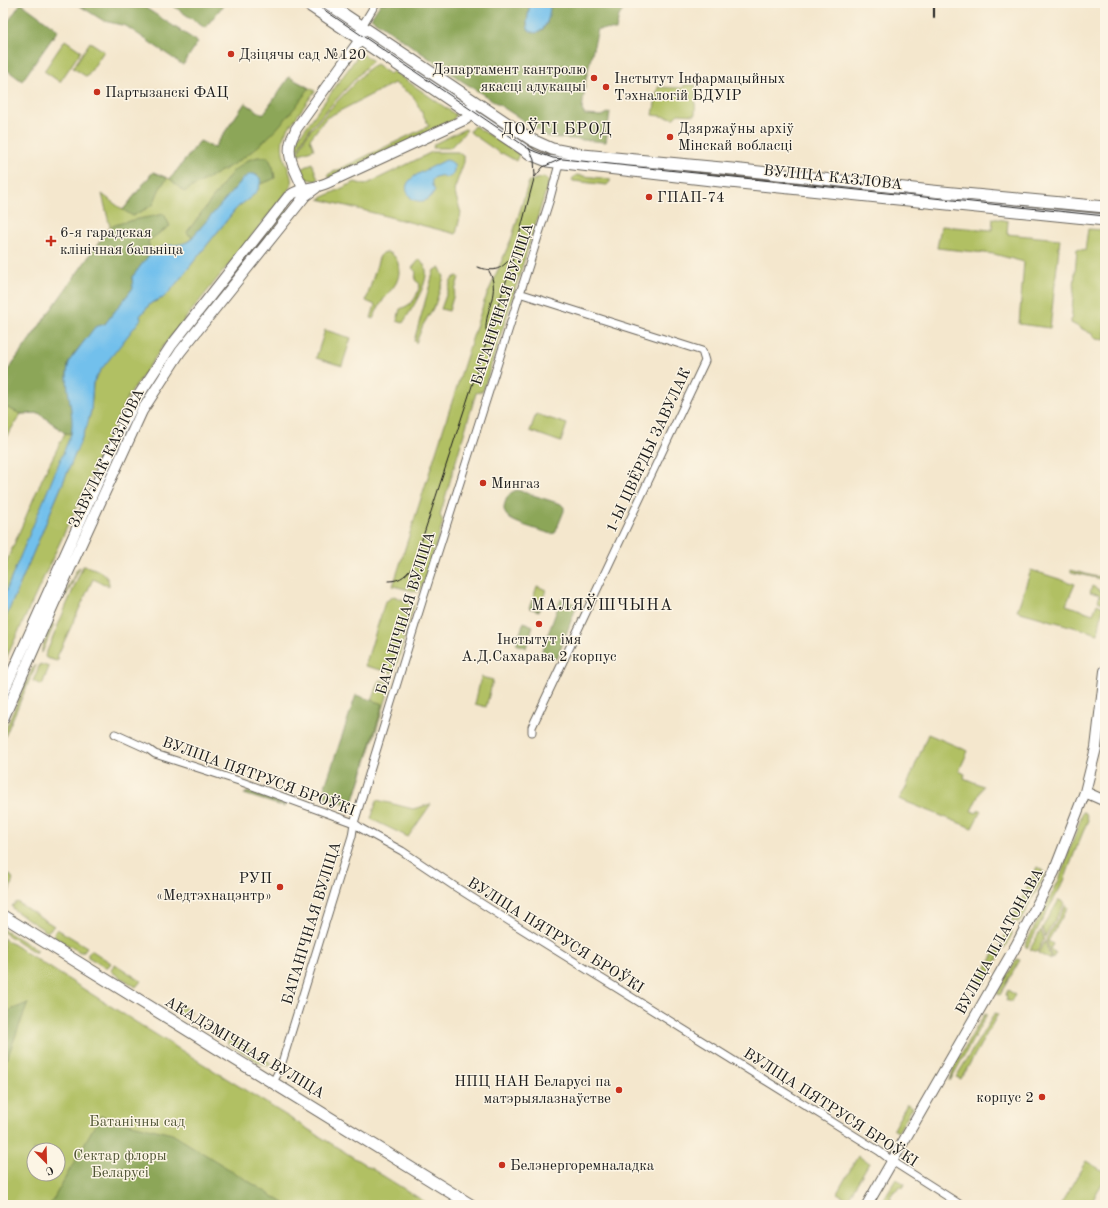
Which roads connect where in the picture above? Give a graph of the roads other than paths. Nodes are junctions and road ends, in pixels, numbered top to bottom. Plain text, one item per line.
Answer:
1 (306, 3) edge
2 (327, 3) edge
3 (376, 3) edge
4 (362, 26) junction
5 (359, 38) junction
6 (473, 108) junction
7 (562, 152) junction
8 (559, 163) junction
9 (304, 192) junction
10 (1105, 207) edge
11 (1105, 220) edge
12 (519, 293) junction
13 (104, 482) junction
14 (1105, 671) edge
15 (3, 693) edge
16 (3, 719) edge
17 (532, 732) dead end
18 (114, 734) dead end
19 (1085, 792) junction
20 (1105, 801) edge
21 (354, 823) junction
22 (3, 916) edge
23 (273, 1082) junction
24 (892, 1161) junction
25 (471, 1205) edge
26 (867, 1205) edge
27 (961, 1205) edge

1 - 5 main road
2 - 4 main road
3 - 4 street
4 - 5 main road
4 - 6 main road
5 - 6 main road
5 - 9 main road
6 - 7 main road, ВУЛІЦА КАЗЛОВА
6 - 8 main road, ВУЛІЦА КАЗЛОВА
6 - 9 main road
7 - 8 street, БАТАНІЧНАЯ ВУЛІЦА
7 - 10 main road, ВУЛІЦА КАЗЛОВА
8 - 11 main road, ВУЛІЦА КАЗЛОВА
8 - 12 street, БАТАНІЧНАЯ ВУЛІЦА
9 - 13 main road, ЗАВУЛАК КАЗЛОВА
12 - 17 street, 1-Ы ЦВЁРДЫ ЗАВУЛАК
12 - 21 street, БАТАНІЧНАЯ ВУЛІЦА
13 - 15 main road, ЗАВУЛАК КАЗЛОВА
13 - 16 main road, ЗАВУЛАК КАЗЛОВА
14 - 19 main road, ВУЛІЦА ПЛАТОНАВА
18 - 21 street, ВУЛІЦА ПЯТРУСЯ БРОЎКІ
19 - 20 main road
19 - 24 main road, ВУЛІЦА ПЛАТОНАВА
21 - 23 street, БАТАНІЧНАЯ ВУЛІЦА
21 - 24 street, ВУЛІЦА ПЯТРУСЯ БРОЎКІ
22 - 23 main road, АКАДЭМІЧНАЯ ВУЛІЦА
23 - 25 main road, АКАДЭМІЧНАЯ ВУЛІЦА
24 - 26 main road, ВУЛІЦА ПЛАТОНАВА
24 - 27 street, ВУЛІЦА ПЯТРУСЯ БРОЎКІ

